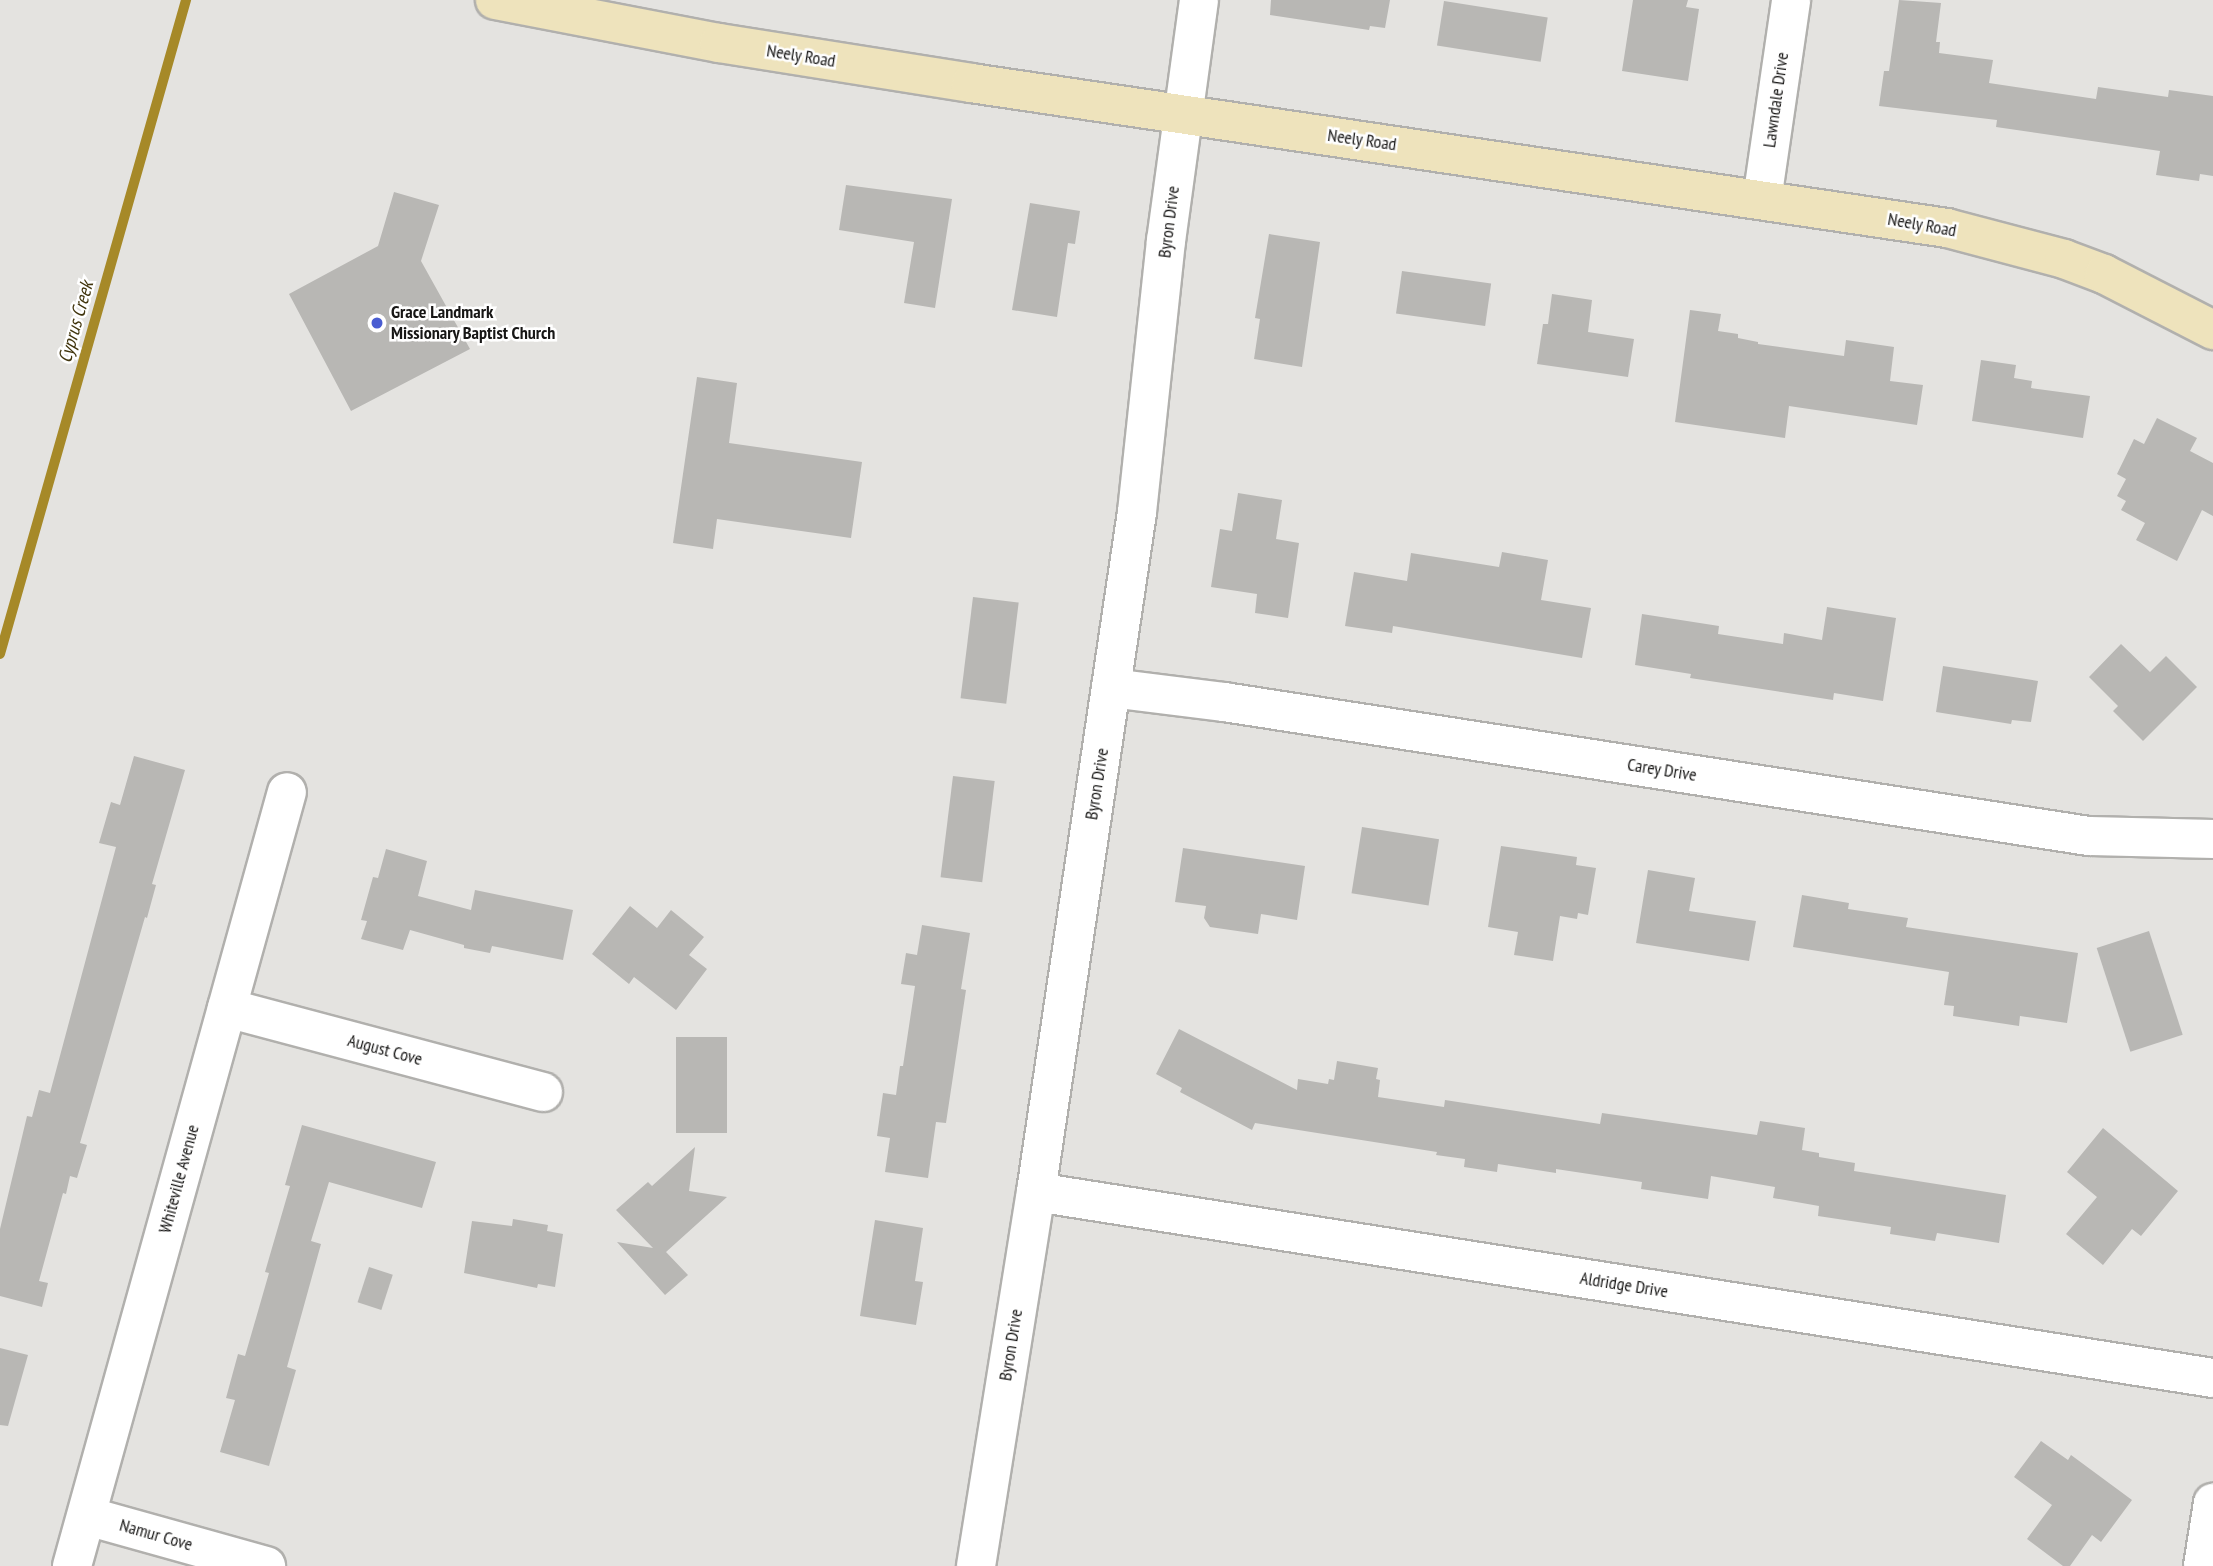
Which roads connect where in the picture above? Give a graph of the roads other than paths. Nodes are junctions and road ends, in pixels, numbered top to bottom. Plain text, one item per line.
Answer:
1 (495, 0) edge
2 (1199, 0) edge
3 (1791, 0) edge
4 (1184, 114) junction
5 (1762, 200) junction
6 (2213, 330) edge
7 (1111, 688) junction
8 (286, 792) dead end
9 (2213, 839) edge
10 (227, 1008) junction
11 (543, 1092) dead end
12 (1036, 1192) junction
13 (2213, 1378) edge
14 (2213, 1503) edge
15 (87, 1516) junction
16 (72, 1566) edge
17 (265, 1566) edge
18 (976, 1566) edge
19 (2203, 1566) edge

1 - 4 street, Neely Road
2 - 4 street, Byron Drive
3 - 5 street, Lawndale Drive
4 - 5 street, Neely Road
4 - 7 street, Byron Drive
5 - 6 street, Neely Road
7 - 9 street, Carey Drive
7 - 12 street, Byron Drive
8 - 10 street, Whiteville Avenue
10 - 11 street, August Cove
10 - 15 street, Whiteville Avenue
12 - 13 street, Aldridge Drive
12 - 18 street, Byron Drive
14 - 19 street
15 - 16 street, Whiteville Avenue
15 - 17 street, Namur Cove

